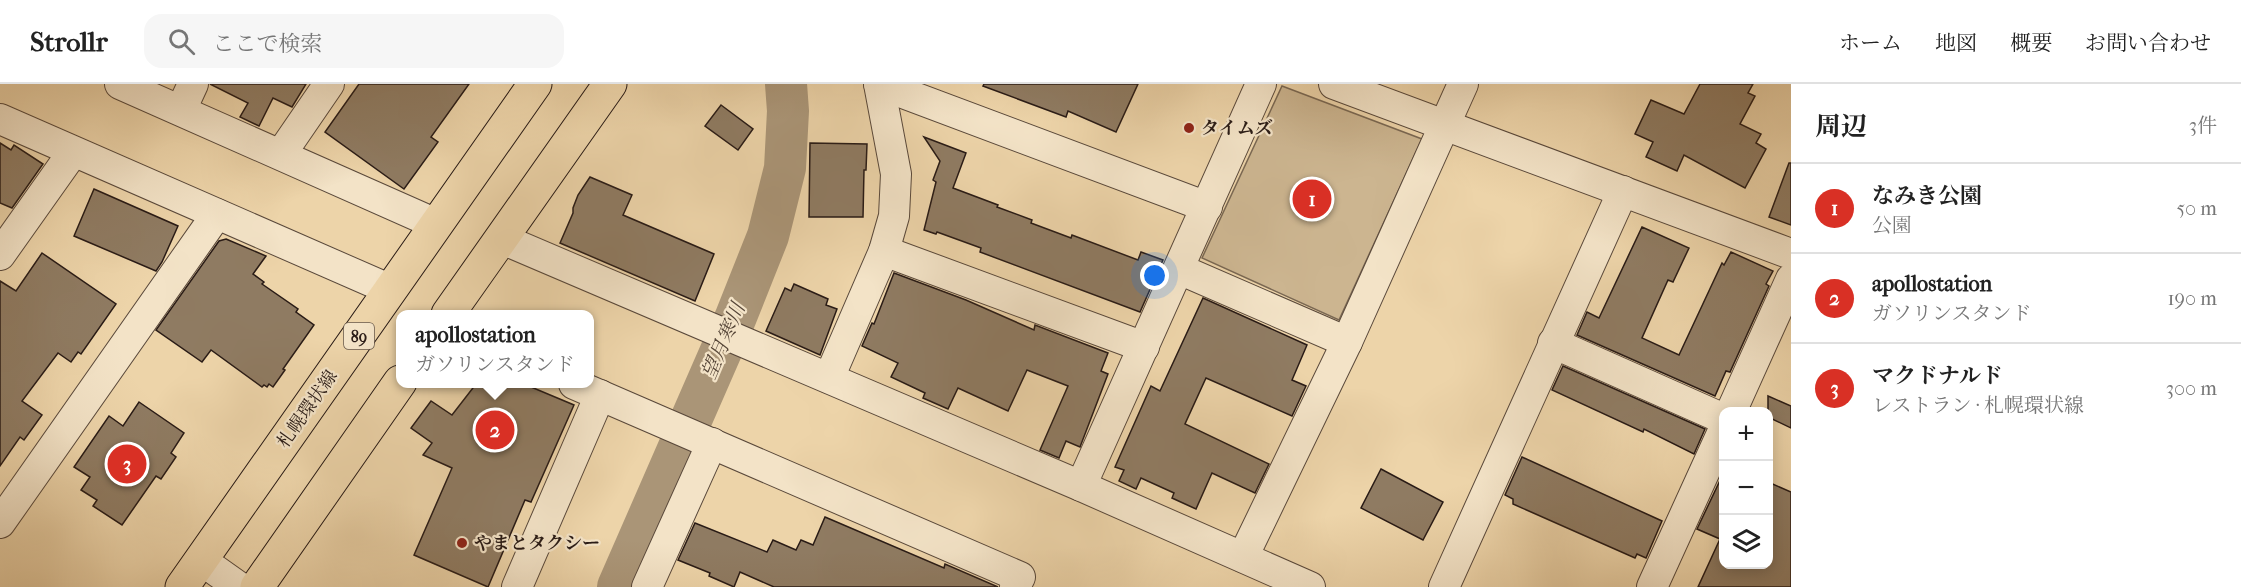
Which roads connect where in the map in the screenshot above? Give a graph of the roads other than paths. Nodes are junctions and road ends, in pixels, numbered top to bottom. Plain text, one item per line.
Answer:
1 (120, 84) edge
2 (329, 84) edge
3 (535, 84) edge
4 (610, 84) edge
5 (1261, 84) edge
6 (1334, 84) edge
7 (1463, 84) edge
8 (187, 97) edge
9 (0, 119) edge
10 (1444, 125) junction
11 (73, 152) junction
12 (280, 154) junction
13 (1623, 191) junction
14 (1207, 207) junction
15 (217, 214) junction
16 (436, 224) junction
17 (502, 239) junction
18 (885, 251) junction
19 (1791, 254) edge
20 (0, 255) edge
21 (1179, 269) junction
22 (1791, 279) edge
23 (391, 291) junction
24 (452, 310) edge
25 (1347, 342) junction
26 (1552, 343) junction
27 (1144, 347) junction
28 (829, 378) junction
29 (396, 388) edge
30 (587, 389) edge
31 (1733, 407) edge
32 (1719, 417) edge
33 (695, 436) junction
34 (1719, 440) edge
35 (1081, 486) junction
36 (0, 523) edge
37 (1243, 557) junction
38 (201, 560) junction
39 (651, 586) edge
40 (182, 587) edge
41 (239, 587) edge
42 (257, 587) edge
43 (517, 587) edge
44 (1015, 587) edge
45 (1310, 587) edge
46 (1444, 587) edge
47 (1652, 587) edge

1 - 8 street
2 - 12 street
3 - 16 main road, 札幌環状線 / 89
4 - 17 main road
5 - 14 street
6 - 10 street
7 - 10 street
8 - 12 street
9 - 11 street
10 - 13 street
10 - 25 street
11 - 15 street
11 - 20 street
12 - 16 street
13 - 19 street
13 - 26 street
14 - 18 street
14 - 21 street
15 - 23 street
15 - 36 street
16 - 23 main road, 札幌環状線 / 89
17 - 24 main road
17 - 28 street
18 - 27 street
18 - 28 street
21 - 25 street
21 - 27 street
22 - 31 street
23 - 38 main road, 札幌環状線 / 89
25 - 37 street
26 - 32 street
26 - 46 street
27 - 35 street
28 - 35 street
29 - 42 main road
30 - 33 street
30 - 43 street
33 - 39 street
33 - 44 street
34 - 47 street
35 - 37 street
37 - 45 street
38 - 40 main road, 札幌環状線 / 89
38 - 41 street

